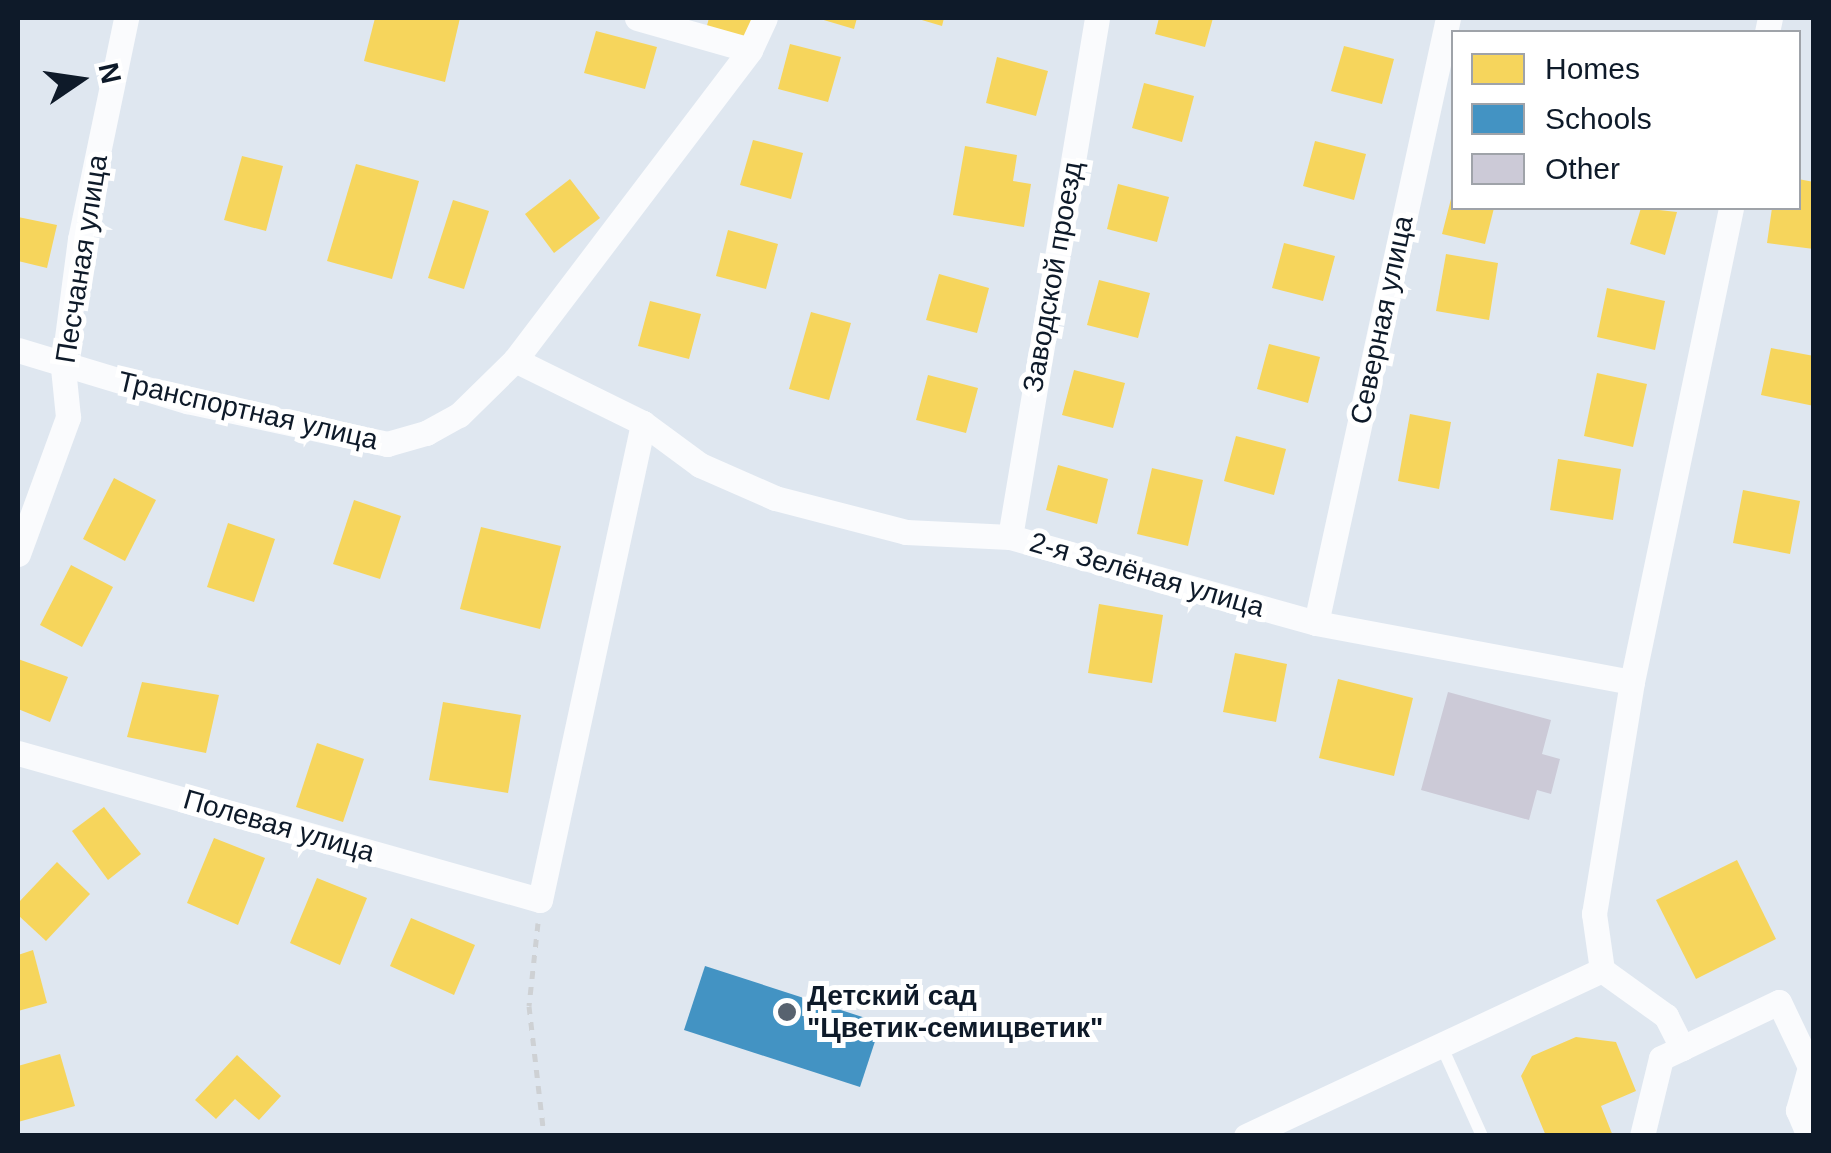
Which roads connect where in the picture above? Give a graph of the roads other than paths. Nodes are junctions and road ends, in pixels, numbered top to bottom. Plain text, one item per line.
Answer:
1 (126, 18) edge
2 (636, 18) edge
3 (765, 18) edge
4 (1097, 18) edge
5 (1448, 18) edge
6 (750, 50) junction
7 (1731, 210) edge
8 (18, 350) edge
9 (515, 360) junction
10 (63, 368) junction
11 (642, 424) junction
12 (1010, 536) junction
13 (18, 554) edge
14 (1316, 623) junction
15 (1632, 682) junction
16 (18, 753) edge
17 (1602, 970) junction
18 (1442, 1046) junction
19 (1682, 1048) junction
20 (1806, 1106) edge
21 (1246, 1136) edge
22 (1482, 1136) edge
23 (1642, 1136) edge
24 (1809, 1136) edge

1 - 10 street, Песчаная улица
2 - 6 street
3 - 6 street, Транспортная улица
4 - 12 street, Заводской проезд
5 - 14 street, Северная улица
6 - 9 street, Транспортная улица
7 - 15 street
8 - 10 street, Транспортная улица
9 - 10 street, Транспортная улица
9 - 11 street, 2-я Зелёная улица
10 - 13 street, Песчаная улица
11 - 12 street, 2-я Зелёная улица
11 - 16 street, Полевая улица
12 - 14 street, 2-я Зелёная улица
14 - 15 street, 2-я Зелёная улица
15 - 17 street
17 - 18 street
17 - 19 street
18 - 21 street
18 - 22 lane
19 - 20 street
19 - 23 street
20 - 24 street

